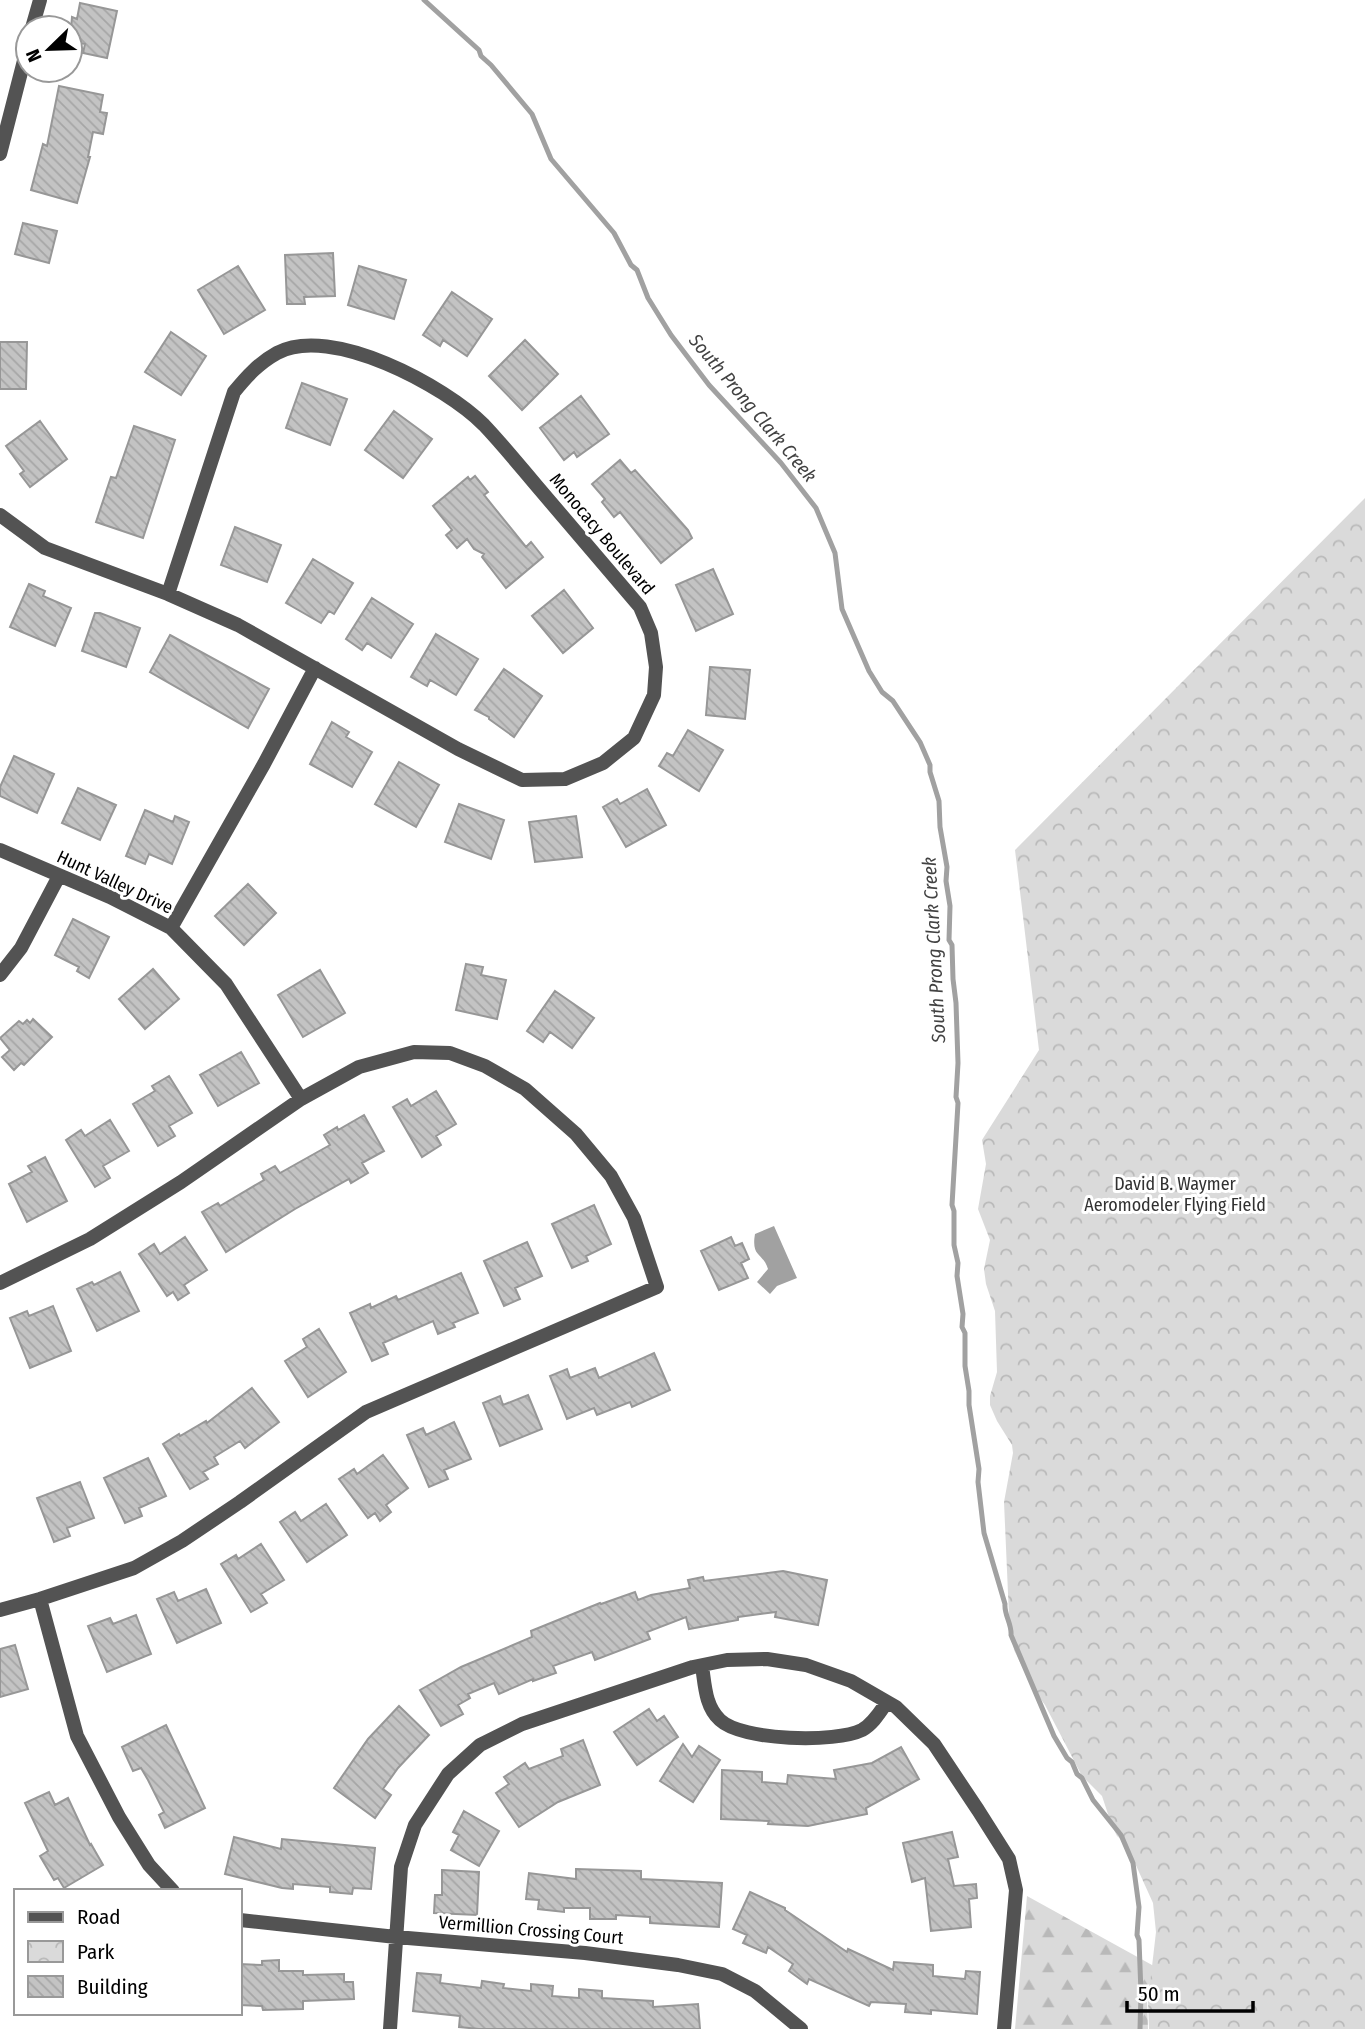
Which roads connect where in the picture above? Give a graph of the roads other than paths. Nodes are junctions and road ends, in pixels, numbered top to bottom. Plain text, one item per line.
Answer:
1 (18, 84) edge
2 (0, 154) edge
3 (0, 515) edge
4 (168, 594) junction
5 (315, 668) junction
6 (0, 850) edge
7 (59, 876) junction
8 (171, 928) junction
9 (0, 975) edge
10 (301, 1099) junction
11 (0, 1283) edge
12 (40, 1599) junction
13 (0, 1610) edge
14 (702, 1666) junction
15 (887, 1702) junction
16 (171, 1889) edge
17 (242, 1920) edge
18 (396, 1937) junction
19 (390, 2029) edge
20 (801, 2029) edge
21 (1004, 2029) edge

1 - 2 street
3 - 4 street, Monocacy Boulevard
4 - 5 street, Monocacy Boulevard
4 - 5 street, Monocacy Boulevard
5 - 8 street
6 - 7 street, Hunt Valley Drive
7 - 8 street, Hunt Valley Drive
7 - 9 street
8 - 10 street, Hunt Valley Drive
10 - 11 street
10 - 12 street
12 - 13 street
12 - 16 street
14 - 15 street
14 - 15 street
14 - 18 street
15 - 21 street
17 - 18 street, Vermillion Crossing Court
18 - 19 street
18 - 20 street, Vermillion Crossing Court

